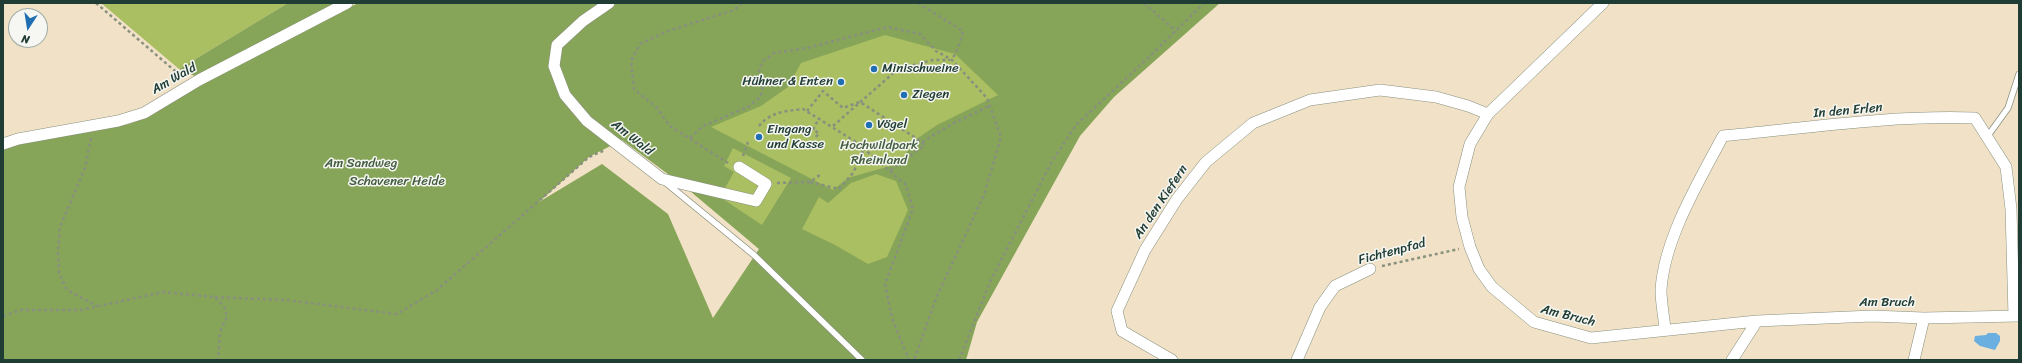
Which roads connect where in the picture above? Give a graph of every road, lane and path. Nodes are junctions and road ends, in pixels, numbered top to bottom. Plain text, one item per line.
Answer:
1 (96, 3) edge
2 (347, 3) edge
3 (609, 3) edge
4 (742, 3) edge
5 (918, 3) edge
6 (1144, 3) edge
7 (1204, 3) edge
8 (1603, 3) edge
9 (1176, 31) junction
10 (952, 60) junction
11 (2019, 74) edge
12 (192, 85) junction
13 (860, 102) junction
14 (988, 106) junction
15 (807, 111) junction
16 (1488, 114) junction
17 (819, 118) junction
18 (92, 126) junction
19 (759, 126) dead end
20 (833, 126) junction
21 (816, 137) dead end
22 (1987, 137) junction
23 (690, 138) junction
24 (922, 142) junction
25 (3, 144) edge
26 (617, 145) junction
27 (864, 149) junction
28 (739, 167) joint
29 (889, 171) junction
30 (821, 174) dead end
31 (662, 180) junction
32 (810, 182) junction
33 (766, 184) junction
34 (1470, 247) junction
35 (1370, 269) joint
36 (215, 297) junction
37 (97, 307) junction
38 (3, 316) edge
39 (2016, 316) edge
40 (1924, 318) junction
41 (1757, 322) junction
42 (1665, 330) junction
43 (218, 360) edge
44 (862, 360) edge
45 (909, 360) edge
46 (914, 360) edge
47 (959, 360) edge
48 (1172, 360) edge
49 (1296, 360) edge
50 (1732, 360) edge
51 (1914, 360) edge

1 - 12 path
2 - 12 street, Am Wald
3 - 26 street, Am Wald
4 - 23 path
5 - 10 path
6 - 9 path
7 - 9 path
8 - 16 street, Am Bruch
9 - 47 path
10 - 13 path
10 - 14 path
10 - 23 path
11 - 22 lane
12 - 18 street, Am Wald
13 - 15 path
13 - 20 path
13 - 24 path
14 - 24 path
14 - 46 path
15 - 17 path
15 - 19 path
16 - 34 street, Am Bruch
16 - 48 street, An den Kiefern
17 - 20 path
17 - 21 path
18 - 25 street, Am Wald
18 - 37 path
20 - 27 path
22 - 39 street, In den Erlen
22 - 42 street, In den Erlen
23 - 28 path
24 - 29 path
26 - 31 street, Am Wald
26 - 36 path
27 - 29 path
27 - 32 path
28 - 33 street
29 - 45 path
30 - 32 path
31 - 33 street, Am Wald
31 - 44 lane
32 - 33 path
34 - 35 path, Fichtenpfad
34 - 42 street, Am Bruch
35 - 49 street, Fichtenpfad
36 - 37 path
36 - 43 path
37 - 38 path
39 - 40 street, Am Bruch
40 - 41 street, Am Bruch
40 - 51 street
41 - 42 street, Am Bruch
41 - 50 street

